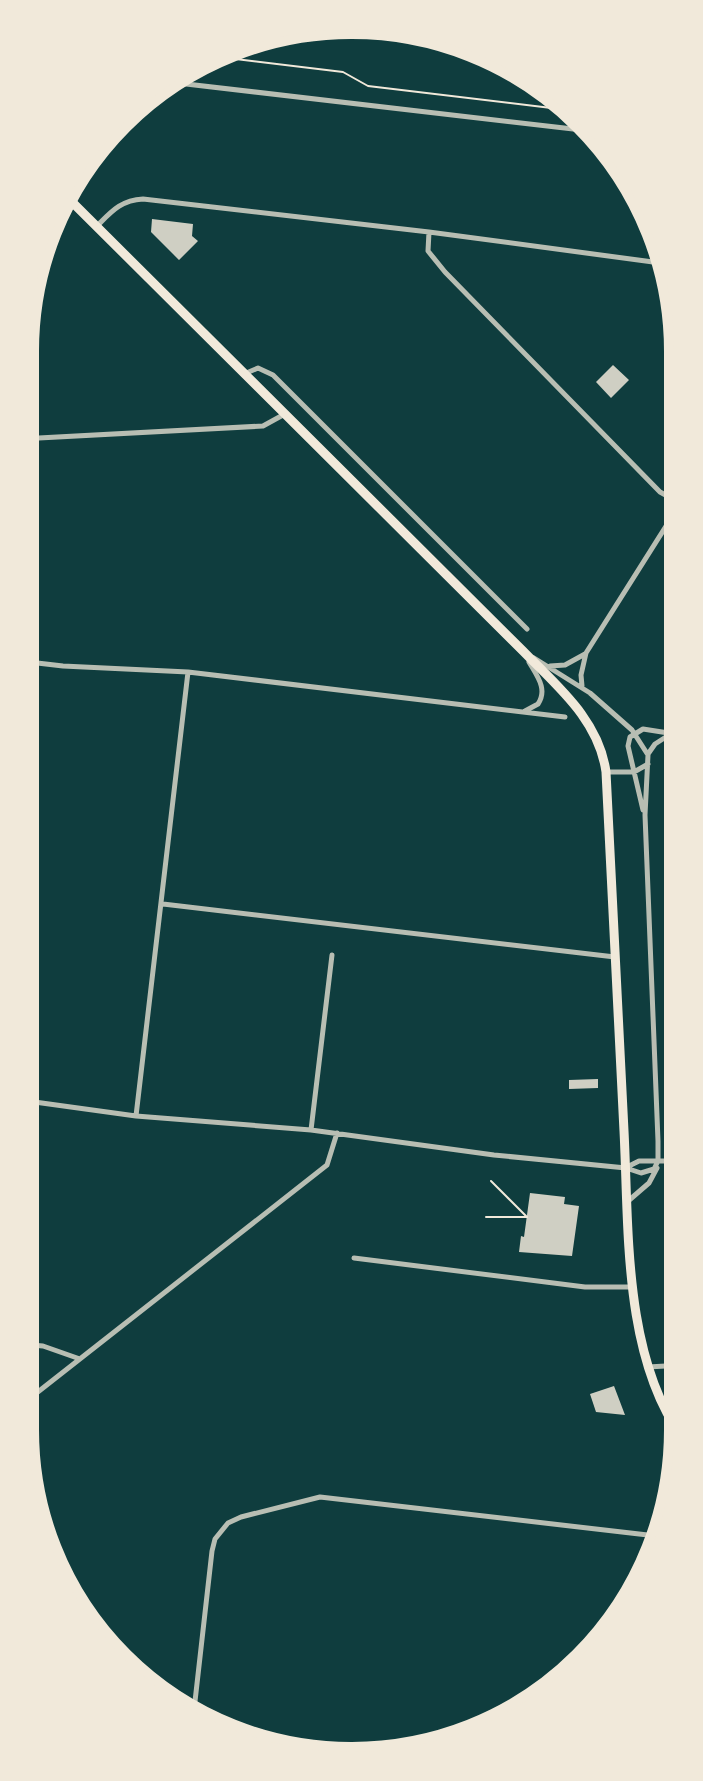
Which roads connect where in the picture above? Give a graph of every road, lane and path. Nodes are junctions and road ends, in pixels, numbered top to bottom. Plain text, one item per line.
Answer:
1 (230, 58) edge
2 (182, 84) edge
3 (556, 109) edge
4 (578, 130) edge
5 (72, 202) edge
6 (96, 226) junction
7 (429, 232) junction
8 (656, 262) edge
9 (243, 375) junction
10 (283, 415) junction
11 (34, 438) edge
12 (669, 497) edge
13 (669, 521) edge
14 (527, 629) dead end
15 (523, 651) junction
16 (586, 653) junction
17 (34, 663) edge
18 (549, 665) junction
19 (188, 672) junction
20 (583, 687) junction
21 (520, 711) junction
22 (565, 717) dead end
23 (634, 733) junction
24 (669, 733) edge
25 (669, 736) edge
26 (648, 755) junction
27 (648, 763) junction
28 (606, 772) junction
29 (634, 772) junction
30 (645, 815) junction
31 (163, 904) junction
32 (332, 955) dead end
33 (615, 957) junction
34 (34, 1102) edge
35 (136, 1116) junction
36 (311, 1130) junction
37 (337, 1133) junction
38 (658, 1162) junction
39 (669, 1162) edge
40 (626, 1168) junction
41 (491, 1181) dead end
42 (627, 1202) junction
43 (486, 1217) dead end
44 (354, 1258) dead end
45 (634, 1287) junction
46 (34, 1345) edge
47 (80, 1359) junction
48 (669, 1366) edge
49 (646, 1367) junction
50 (34, 1395) edge
51 (669, 1417) edge
52 (651, 1535) edge
53 (195, 1705) edge

1 - 3 path
2 - 4 street
5 - 6 main road
6 - 7 street
6 - 9 main road
7 - 8 street
7 - 12 street
9 - 10 main road
9 - 14 street
10 - 11 street
10 - 15 main road
13 - 16 street
15 - 18 street
15 - 21 street
15 - 28 main road
16 - 18 street
16 - 20 street
17 - 19 street
18 - 20 street
19 - 21 street
19 - 31 street
20 - 23 street
21 - 22 street
23 - 24 street
23 - 26 street
23 - 29 street
25 - 26 street
26 - 27 street
27 - 29 street
27 - 30 street
28 - 29 street
28 - 33 main road
29 - 30 street
30 - 38 street
31 - 33 street
31 - 35 street
32 - 36 street
33 - 40 main road
34 - 35 street
35 - 36 street
36 - 37 street
37 - 40 street
37 - 47 street
38 - 39 street
38 - 40 street
38 - 40 street
38 - 42 street
40 - 42 main road
41 - 43 path
42 - 45 main road
44 - 45 street
45 - 49 main road
46 - 47 street
47 - 50 street
48 - 49 street
49 - 51 main road
52 - 53 street

